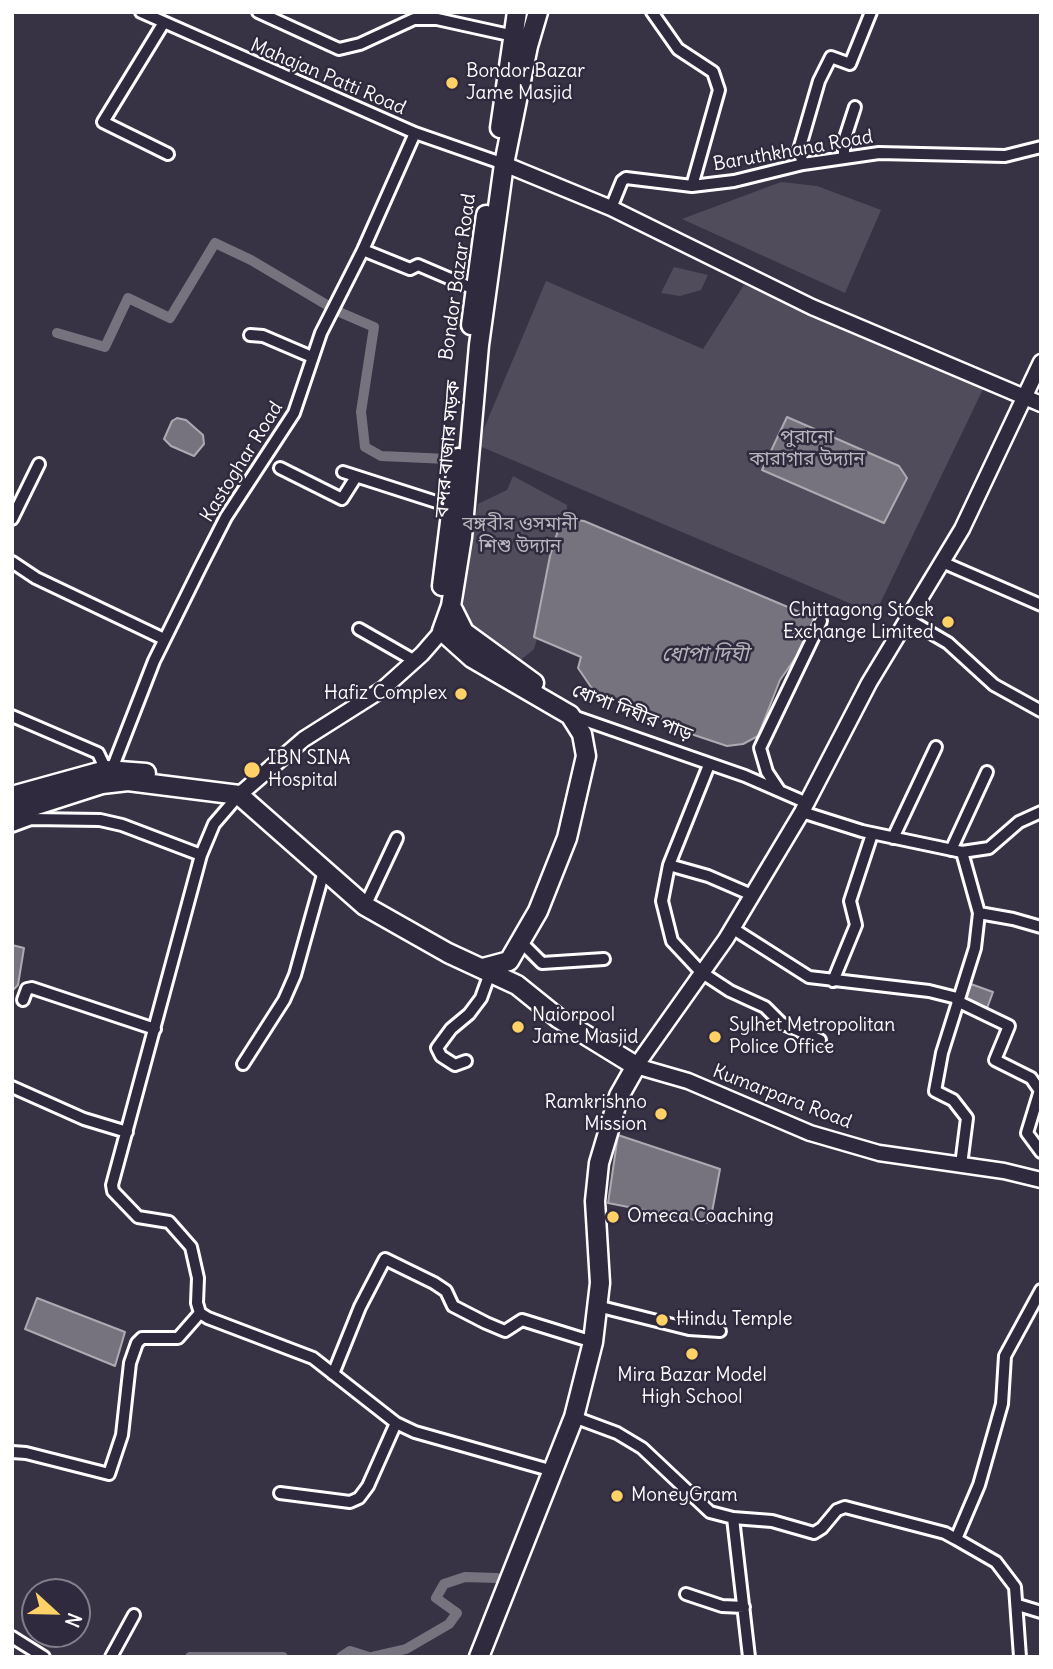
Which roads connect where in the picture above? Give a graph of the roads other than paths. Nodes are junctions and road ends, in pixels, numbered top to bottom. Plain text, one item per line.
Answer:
1 (141, 12) edge
2 (258, 12) edge
3 (517, 12) edge
4 (538, 12) edge
5 (652, 12) edge
6 (871, 12) edge
7 (163, 24) junction
8 (514, 36) junction
9 (855, 107) dead end
10 (415, 133) junction
11 (1041, 147) edge
12 (168, 154) dead end
13 (844, 158) junction
14 (499, 162) junction
15 (803, 164) junction
16 (692, 186) junction
17 (611, 208) junction
18 (363, 250) junction
19 (474, 289) junction
20 (250, 335) dead end
21 (312, 357) junction
22 (1041, 362) edge
23 (1023, 396) junction
24 (1041, 404) edge
25 (39, 464) dead end
26 (280, 468) dead end
27 (343, 472) dead end
28 (356, 477) junction
29 (452, 507) junction
30 (12, 519) edge
31 (12, 562) edge
32 (942, 562) junction
33 (1041, 605) edge
34 (906, 619) junction
35 (821, 621) dead end
36 (359, 629) dead end
37 (454, 638) junction
38 (164, 639) junction
39 (428, 647) junction
40 (415, 661) junction
41 (1041, 711) edge
42 (570, 715) junction
43 (12, 716) edge
44 (936, 747) dead end
45 (709, 765) junction
46 (109, 769) junction
47 (987, 772) dead end
48 (779, 790) junction
49 (217, 791) junction
50 (239, 795) junction
51 (12, 796) edge
52 (805, 808) junction
53 (12, 813) edge
54 (1039, 814) edge
55 (12, 825) edge
56 (872, 834) junction
57 (397, 838) dead end
58 (893, 838) junction
59 (956, 851) junction
60 (201, 855) junction
61 (669, 865) junction
62 (324, 871) junction
63 (752, 895) junction
64 (365, 906) junction
65 (979, 913) junction
66 (732, 928) junction
67 (1041, 928) edge
68 (522, 942) junction
69 (604, 959) dead end
70 (509, 961) junction
71 (487, 971) junction
72 (701, 972) junction
73 (833, 981) junction
74 (517, 985) junction
75 (23, 1000) dead end
76 (957, 1000) junction
77 (155, 1029) junction
78 (820, 1040) dead end
79 (466, 1061) dead end
80 (243, 1064) dead end
81 (635, 1066) junction
82 (12, 1087) edge
83 (1040, 1089) edge
84 (127, 1132) junction
85 (1041, 1152) edge
86 (961, 1165) junction
87 (1041, 1168) edge
88 (1041, 1180) edge
89 (1041, 1290) edge
90 (597, 1307) junction
91 (200, 1313) junction
92 (720, 1331) dead end
93 (593, 1342) junction
94 (333, 1374) junction
95 (574, 1417) junction
96 (396, 1423) junction
97 (12, 1452) edge
98 (553, 1471) junction
99 (280, 1493) dead end
100 (733, 1518) junction
101 (956, 1539) junction
102 (686, 1594) dead end
103 (1018, 1605) junction
104 (744, 1607) junction
105 (1041, 1612) edge
106 (134, 1615) dead end
107 (12, 1637) edge
108 (44, 1657) edge
109 (111, 1657) edge
110 (479, 1657) edge
111 (750, 1657) edge
112 (1020, 1657) edge

1 - 7 street, Mahajan Patti Road
2 - 8 street
3 - 8 highway, Bondor Bazar Road
4 - 14 highway, বন্দর বাজার সড়ক
5 - 16 street
6 - 15 street
7 - 10 street, Mahajan Patti Road
7 - 12 street
8 - 14 highway, Bondor Bazar Road
9 - 13 street
10 - 14 street, Mahajan Patti Road
10 - 18 street, Kastoghar Road
11 - 13 street, Baruthkhana Road
13 - 15 street, Baruthkhana Road
14 - 17 main road
14 - 19 highway, Bondor Bazar Road
14 - 37 highway, বন্দর বাজার সড়ক
15 - 16 street, Baruthkhana Road
16 - 17 street, Baruthkhana Road
17 - 23 main road
18 - 19 street
18 - 21 street, Kastoghar Road
19 - 29 highway, Bondor Bazar Road
20 - 21 street
21 - 38 street, Kastoghar Road
22 - 23 main road
23 - 24 main road
23 - 32 main road
25 - 30 street
26 - 28 street
27 - 28 street
28 - 29 street
29 - 37 highway, Bondor Bazar Road
31 - 38 street
32 - 33 street
32 - 34 main road
34 - 41 street
34 - 52 main road
35 - 48 street
36 - 40 street
37 - 39 main road, বন্দর বাজার সড়ক
37 - 39 main road
37 - 42 highway, ধোপা দিঘীর পাড়
38 - 46 street, Kastoghar Road
39 - 40 main road, বন্দর বাজার সড়ক
40 - 50 main road, বন্দর বাজার সড়ক
42 - 45 street, ধোপা দিঘীর পাড়
42 - 68 highway
43 - 46 street
44 - 58 street
45 - 48 street, ধোপা দিঘীর পাড়
45 - 61 street
46 - 49 highway
46 - 51 highway
47 - 59 street
48 - 52 street, ধোপা দিঘীর পাড়
49 - 50 highway
49 - 53 highway
50 - 60 street
50 - 62 highway
52 - 56 street, ধোপা দিঘীর পাড়
52 - 63 main road
54 - 59 street
55 - 60 street
56 - 58 street, ধোপা দিঘীর পাড়
56 - 73 street
57 - 64 street
58 - 59 street, ধোপা দিঘীর পাড়
59 - 65 street
60 - 77 street
61 - 63 street
61 - 72 street
62 - 64 highway
62 - 80 street
63 - 66 main road
64 - 71 highway
65 - 67 street
65 - 76 street
66 - 72 main road
66 - 73 street
68 - 69 street
68 - 70 highway
70 - 71 highway
70 - 74 highway
71 - 74 highway
71 - 79 street
72 - 78 street
72 - 81 main road
73 - 76 street
74 - 81 highway
75 - 77 street
76 - 83 street
76 - 86 street
77 - 84 street
81 - 86 main road, Kumarpara Road
81 - 90 highway
82 - 84 street
83 - 85 street
84 - 91 street
86 - 88 main road, Kumarpara Road
87 - 88 street
89 - 101 street
90 - 92 street
90 - 93 highway
91 - 94 street
91 - 97 street
93 - 94 street
93 - 95 highway
94 - 96 street
95 - 98 highway
95 - 100 street
96 - 98 street
96 - 99 street
98 - 110 highway
100 - 101 street
100 - 104 street
101 - 103 street
102 - 104 street
103 - 105 street
103 - 112 street
104 - 111 street
106 - 109 street
107 - 108 street

